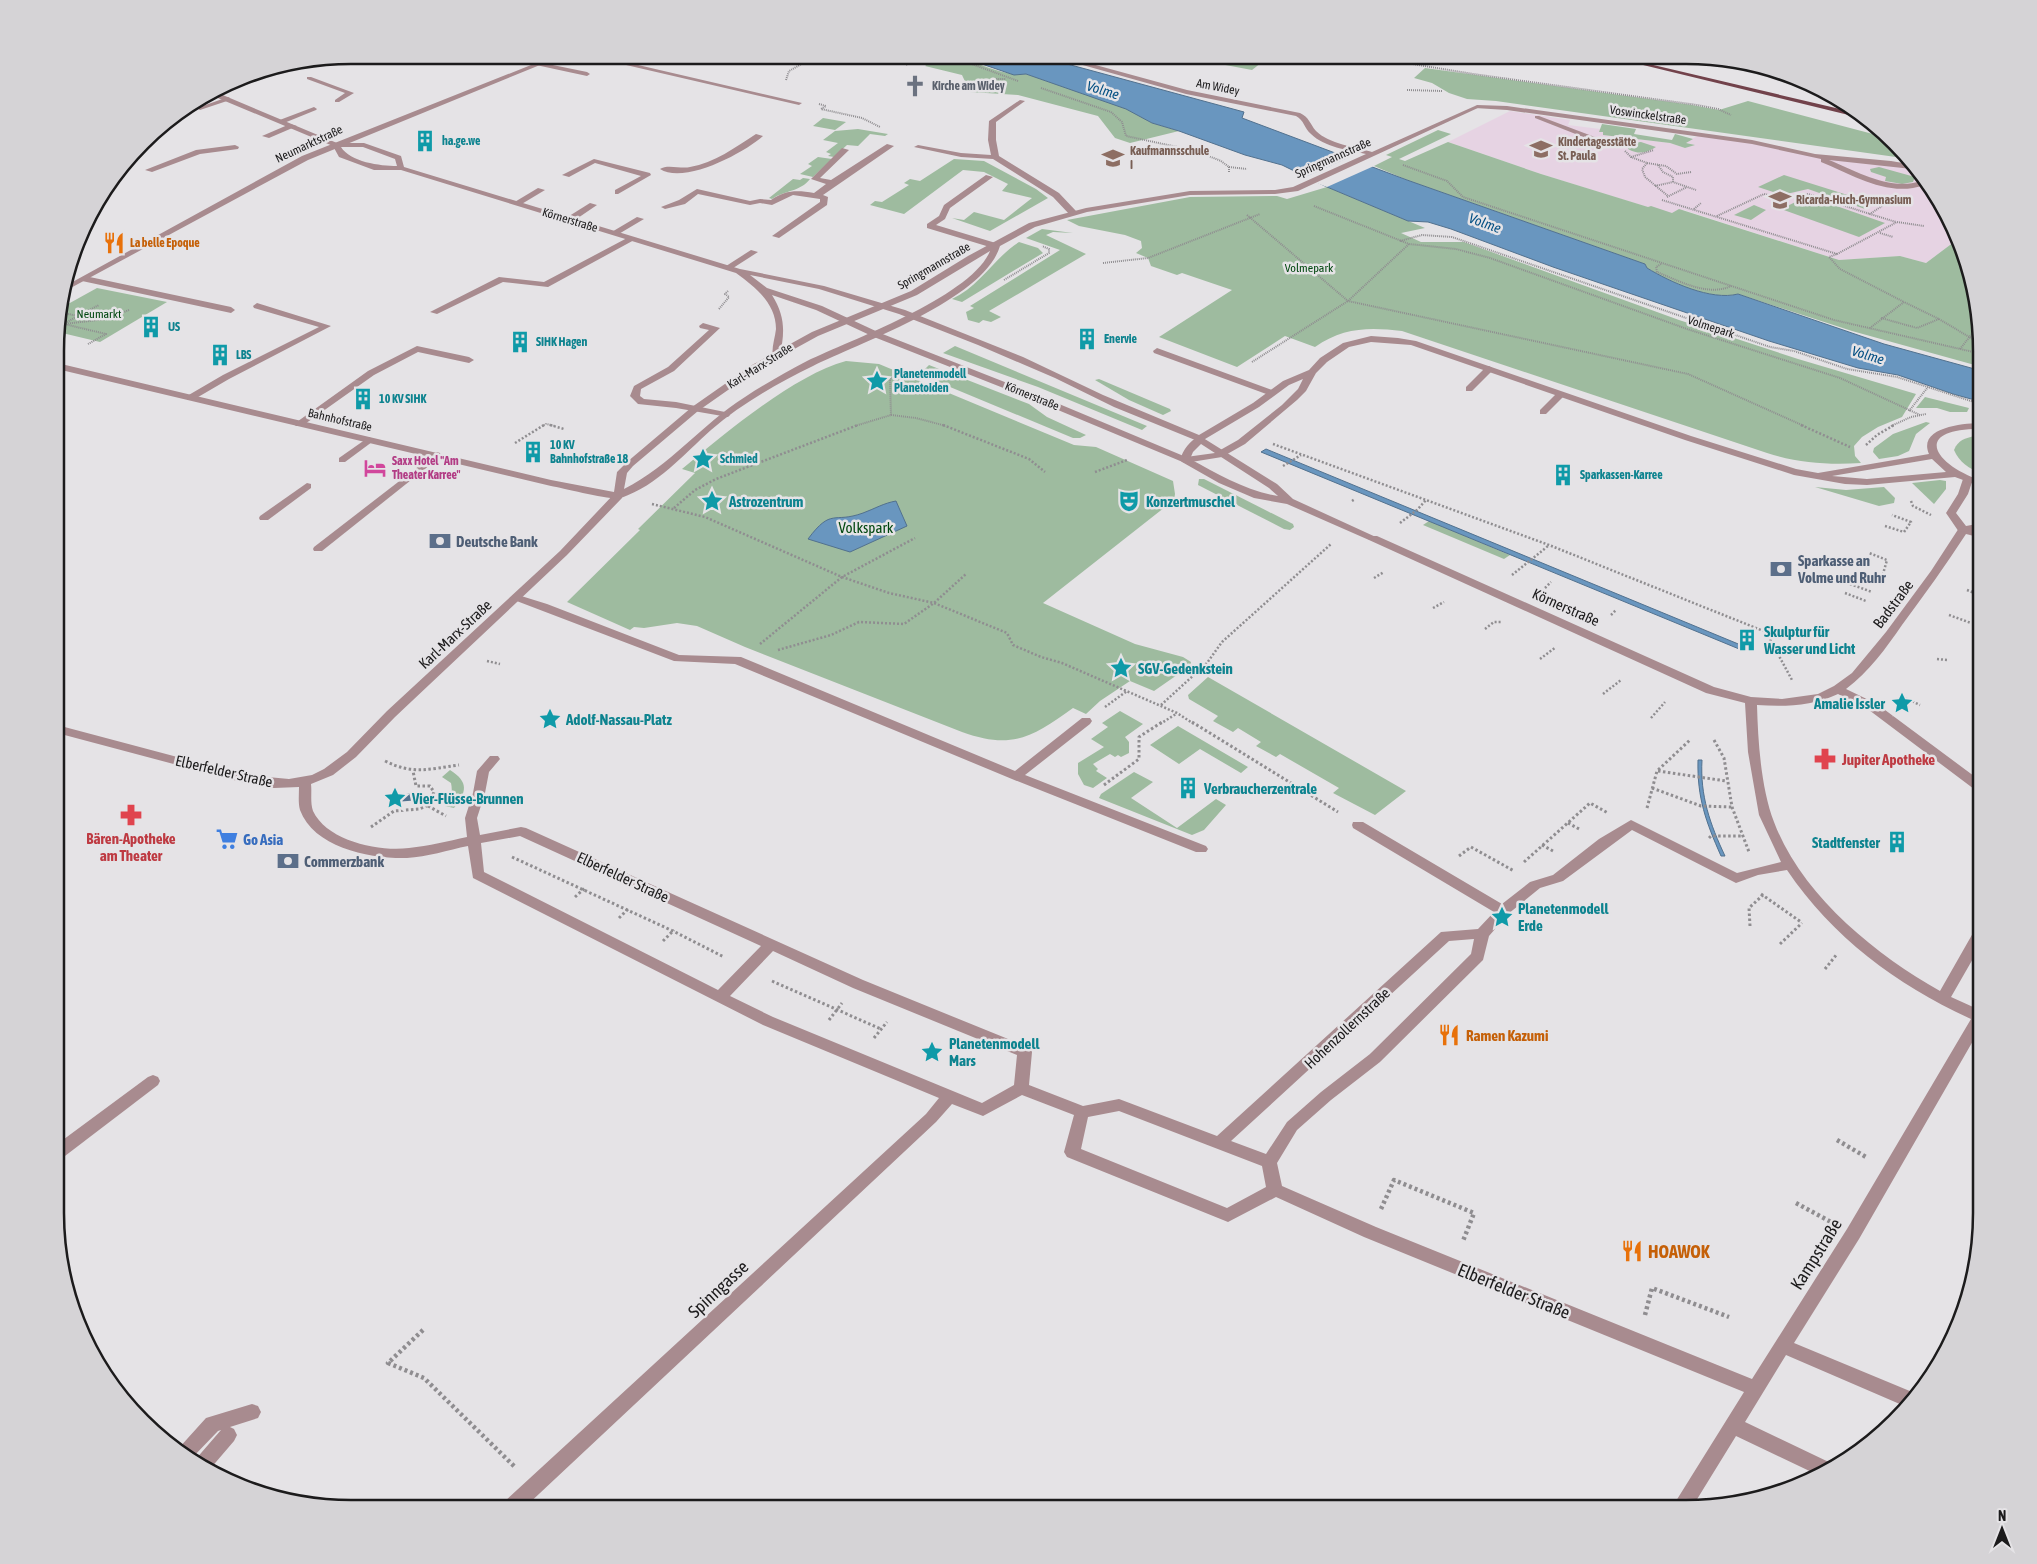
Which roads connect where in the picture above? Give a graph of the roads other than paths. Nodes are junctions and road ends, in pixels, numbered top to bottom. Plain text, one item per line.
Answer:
1 (538, 64) joint
2 (634, 64) edge
3 (1083, 64) edge
4 (1642, 64) edge
5 (587, 74) dead end
6 (309, 78) dead end
7 (219, 96) edge
8 (228, 99) junction
9 (336, 101) dead end
10 (1022, 101) dead end
11 (799, 103) road end
12 (1476, 107) joint
13 (200, 108) dead end
14 (314, 109) dead end
15 (1529, 111) junction
16 (1848, 113) edge
17 (281, 121) junction
18 (293, 126) junction
19 (266, 136) dead end
20 (759, 136) dead end
21 (1604, 142) dead end
22 (336, 145) junction
23 (890, 146) dead end
24 (235, 147) dead end
25 (918, 147) dead end
26 (845, 150) dead end
27 (1372, 154) junction
28 (1815, 156) junction
29 (995, 157) junction
30 (1906, 167) edge
31 (402, 168) junction
32 (664, 169) dead end
33 (149, 170) dead end
34 (566, 175) dead end
35 (989, 177) dead end
36 (832, 182) junction
37 (1920, 185) edge
38 (541, 190) dead end
39 (618, 192) dead end
40 (816, 196) junction
41 (516, 204) junction
42 (593, 205) dead end
43 (664, 207) dead end
44 (1073, 213) junction
45 (640, 219) dead end
46 (569, 220) junction
47 (614, 233) junction
48 (776, 236) dead end
49 (632, 239) junction
50 (996, 246) junction
51 (754, 252) dead end
52 (726, 268) junction
53 (739, 271) junction
54 (85, 279) junction
55 (71, 287) edge
56 (764, 290) junction
57 (257, 306) dead end
58 (884, 307) junction
59 (231, 310) dead end
60 (434, 312) dead end
61 (912, 317) junction
62 (847, 322) junction
63 (703, 326) dead end
64 (877, 335) junction
65 (1157, 351) dead end
66 (776, 355) junction
67 (469, 360) dead end
68 (64, 367) edge
69 (1489, 369) junction
70 (1312, 372) junction
71 (652, 380) junction
72 (1469, 389) dead end
73 (1272, 393) junction
74 (1560, 394) junction
75 (190, 398) junction
76 (664, 403) junction
77 (695, 409) junction
78 (1542, 412) dead end
79 (725, 416) junction
80 (299, 424) junction
81 (1973, 427) edge
82 (1200, 439) junction
83 (369, 440) junction
84 (1223, 452) junction
85 (437, 455) junction
86 (1934, 456) junction
87 (342, 460) dead end
88 (1185, 460) junction
89 (1958, 474) junction
90 (1812, 476) junction
91 (1968, 479) junction
92 (1973, 481) edge
93 (307, 486) dead end
94 (618, 496) junction
95 (1289, 501) junction
96 (264, 518) dead end
97 (1973, 528) edge
98 (1963, 530) junction
99 (1973, 533) edge
100 (318, 549) dead end
101 (518, 598) junction
102 (1838, 689) junction
103 (1751, 701) junction
104 (1086, 721) dead end
105 (64, 731) edge
106 (494, 759) dead end
107 (1016, 776) junction
108 (305, 782) junction
109 (1973, 782) edge
110 (1358, 825) road end
111 (472, 841) junction
112 (1201, 849) dead end
113 (1789, 865) junction
114 (1504, 911) junction
115 (1482, 934) junction
116 (770, 945) junction
117 (1973, 946) edge
118 (720, 997) junction
119 (1942, 999) junction
120 (1973, 1014) edge
121 (1973, 1030) edge
122 (153, 1081) dead end
123 (1021, 1088) junction
124 (949, 1097) junction
125 (1082, 1112) junction
126 (1219, 1143) junction
127 (64, 1148) edge
128 (1269, 1162) junction
129 (1274, 1190) junction
130 (1783, 1346) junction
131 (1756, 1389) junction
132 (1906, 1398) edge
133 (252, 1412) dead end
134 (1733, 1425) junction
135 (228, 1435) dead end
136 (188, 1450) edge
137 (205, 1461) edge
138 (1821, 1467) edge
139 (520, 1500) edge
140 (1686, 1500) edge

1 - 5 street
1 - 22 street, Neumarktstraße
2 - 11 street
3 - 27 street, Am Widey
4 - 16 main road
6 - 9 street
7 - 8 street, Körnerstraße
8 - 13 street
8 - 17 street, Körnerstraße
10 - 29 street
12 - 15 street, Voswinckelstraße
12 - 27 street, Springmannstraße
14 - 17 street
15 - 21 street
15 - 28 street, Voswinckelstraße
17 - 18 street, Körnerstraße
18 - 19 street
18 - 22 street, Körnerstraße
20 - 32 street
22 - 31 street, Körnerstraße
22 - 31 street, Körnerstraße
22 - 54 street, Neumarktstraße
23 - 36 street
24 - 33 street
25 - 29 street
26 - 36 street
27 - 44 street, Springmannstraße
28 - 30 street, Voswinckelstraße
28 - 37 street, Voswinckelstraße
29 - 44 street
31 - 41 street, Körnerstraße
34 - 39 street
35 - 50 street
36 - 40 street
38 - 41 street
40 - 43 street
40 - 48 street
41 - 46 street, Körnerstraße
42 - 46 street
44 - 50 street, Springmannstraße
45 - 47 street
46 - 47 street, Körnerstraße
47 - 49 street, Körnerstraße
49 - 52 street, Körnerstraße
49 - 60 street
50 - 58 street, Springmannstraße
50 - 61 street, Springmannstraße
51 - 52 street
52 - 53 street, Körnerstraße
53 - 56 street, Körnerstraße
53 - 58 street, Körnerstraße
54 - 55 street, Neumarktstraße
54 - 59 street
56 - 62 street, Körnerstraße
56 - 66 street
57 - 75 street
58 - 61 street, Körnerstraße
58 - 62 street, Karl-Marx-Straße
61 - 64 street
61 - 82 street, Körnerstraße
62 - 64 street, Körnerstraße
62 - 66 street, Karl-Marx-Straße
63 - 71 street
64 - 79 street, Karl-Marx-Straße
64 - 88 street, Körnerstraße
65 - 73 street
66 - 77 street, Karl-Marx-Straße
67 - 80 street
68 - 75 street, Bahnhofstraße
69 - 70 street
69 - 72 street
69 - 74 street
70 - 73 street
70 - 84 street
71 - 76 street
71 - 76 street
73 - 82 street
74 - 78 street
74 - 90 street
75 - 80 street, Bahnhofstraße
76 - 77 street
77 - 79 street
77 - 94 street, Karl-Marx-Straße
79 - 94 street, Karl-Marx-Straße
80 - 83 street, Bahnhofstraße
81 - 86 street
82 - 84 street, Körnerstraße
82 - 88 street
83 - 85 street, Bahnhofstraße
83 - 87 street
84 - 88 street
84 - 95 street, Körnerstraße
85 - 94 street, Bahnhofstraße
85 - 100 street
86 - 89 street
86 - 90 street
88 - 95 street, Körnerstraße
89 - 90 street
89 - 91 street
91 - 92 street
91 - 98 street
93 - 96 street
94 - 101 street, Karl-Marx-Straße
95 - 103 street, Körnerstraße
97 - 98 street
98 - 99 street
98 - 102 street, Badstraße
101 - 107 street
101 - 108 street, Karl-Marx-Straße
102 - 103 street, Körnerstraße
102 - 109 street
103 - 113 street
104 - 107 street
105 - 108 street, Elberfelder Straße
106 - 111 street
107 - 112 street
108 - 111 street, Elberfelder Straße
110 - 114 street
111 - 116 street, Elberfelder Straße
111 - 118 street
113 - 114 street
113 - 119 street
114 - 115 street
115 - 126 street, Hohenzollernstraße
115 - 128 street
116 - 118 street
116 - 123 street, Elberfelder Straße
117 - 119 street
118 - 124 street
119 - 120 street
121 - 130 street, Kampstraße
122 - 127 street
123 - 124 street
123 - 125 street
124 - 139 street, Spinngasse
125 - 126 street
125 - 129 street
126 - 128 street
128 - 129 street
129 - 131 street, Elberfelder Straße
130 - 131 street, Kampstraße
130 - 132 street
131 - 134 street, Kampstraße
133 - 136 street
134 - 138 street
134 - 140 street, Kampstraße
135 - 137 street

